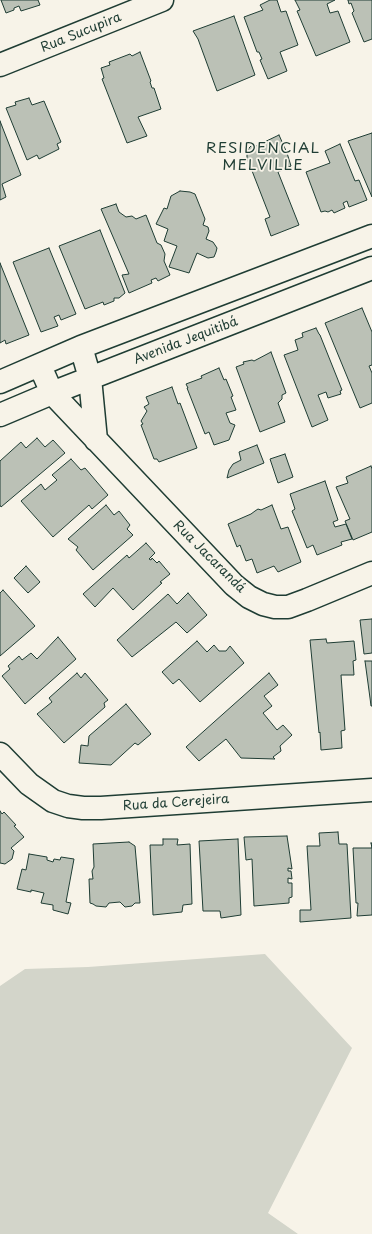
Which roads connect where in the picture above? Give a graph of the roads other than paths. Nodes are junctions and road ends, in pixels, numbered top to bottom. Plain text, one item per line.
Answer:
1 (162, 0) edge
2 (0, 65) edge
3 (372, 236) edge
4 (372, 268) edge
5 (81, 347) junction
6 (40, 366) junction
7 (90, 378) junction
8 (0, 382) edge
9 (52, 393) junction
10 (0, 415) edge
11 (96, 440) junction
12 (372, 573) edge
13 (0, 754) edge
14 (372, 790) edge

1 - 2 street, Rua Sucupira
3 - 5 street
4 - 7 street, Avenida Jequitibá
5 - 6 street
5 - 7 street
6 - 8 street
6 - 9 street, Rua Jacarandá
7 - 9 street, Avenida Jequitibá
7 - 11 street
9 - 10 street, Avenida Jequitibá
9 - 11 street, Rua Jacarandá
11 - 12 street, Rua Jacarandá
13 - 14 street, Rua da Cerejeira

